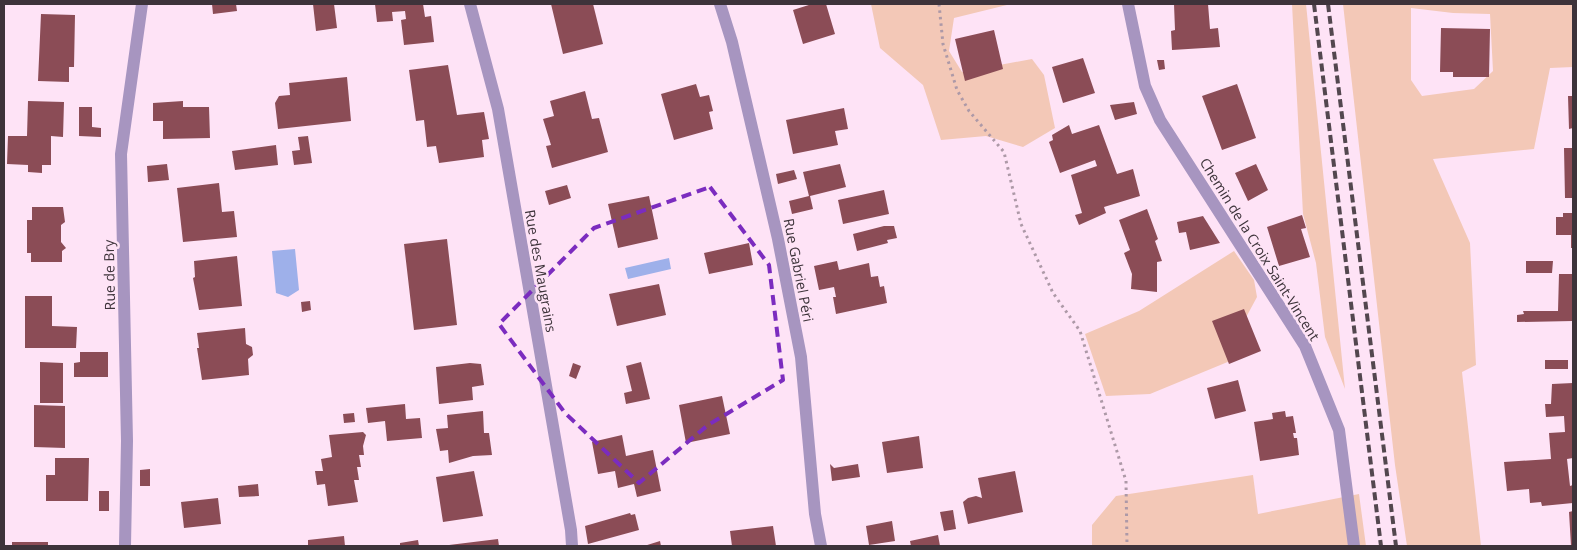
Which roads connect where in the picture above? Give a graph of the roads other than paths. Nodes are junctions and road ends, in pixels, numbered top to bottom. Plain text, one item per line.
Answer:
1 (142, 4) edge
2 (470, 4) edge
3 (720, 4) edge
4 (1128, 4) edge
5 (125, 546) edge
6 (572, 546) edge
7 (821, 546) edge
8 (1354, 546) edge

1 - 5 street, Rue de Bry
2 - 6 street, Rue des Maugrains
3 - 7 street, Rue Gabriel Péri
4 - 8 street, Chemin de la Croix Saint-Vincent

